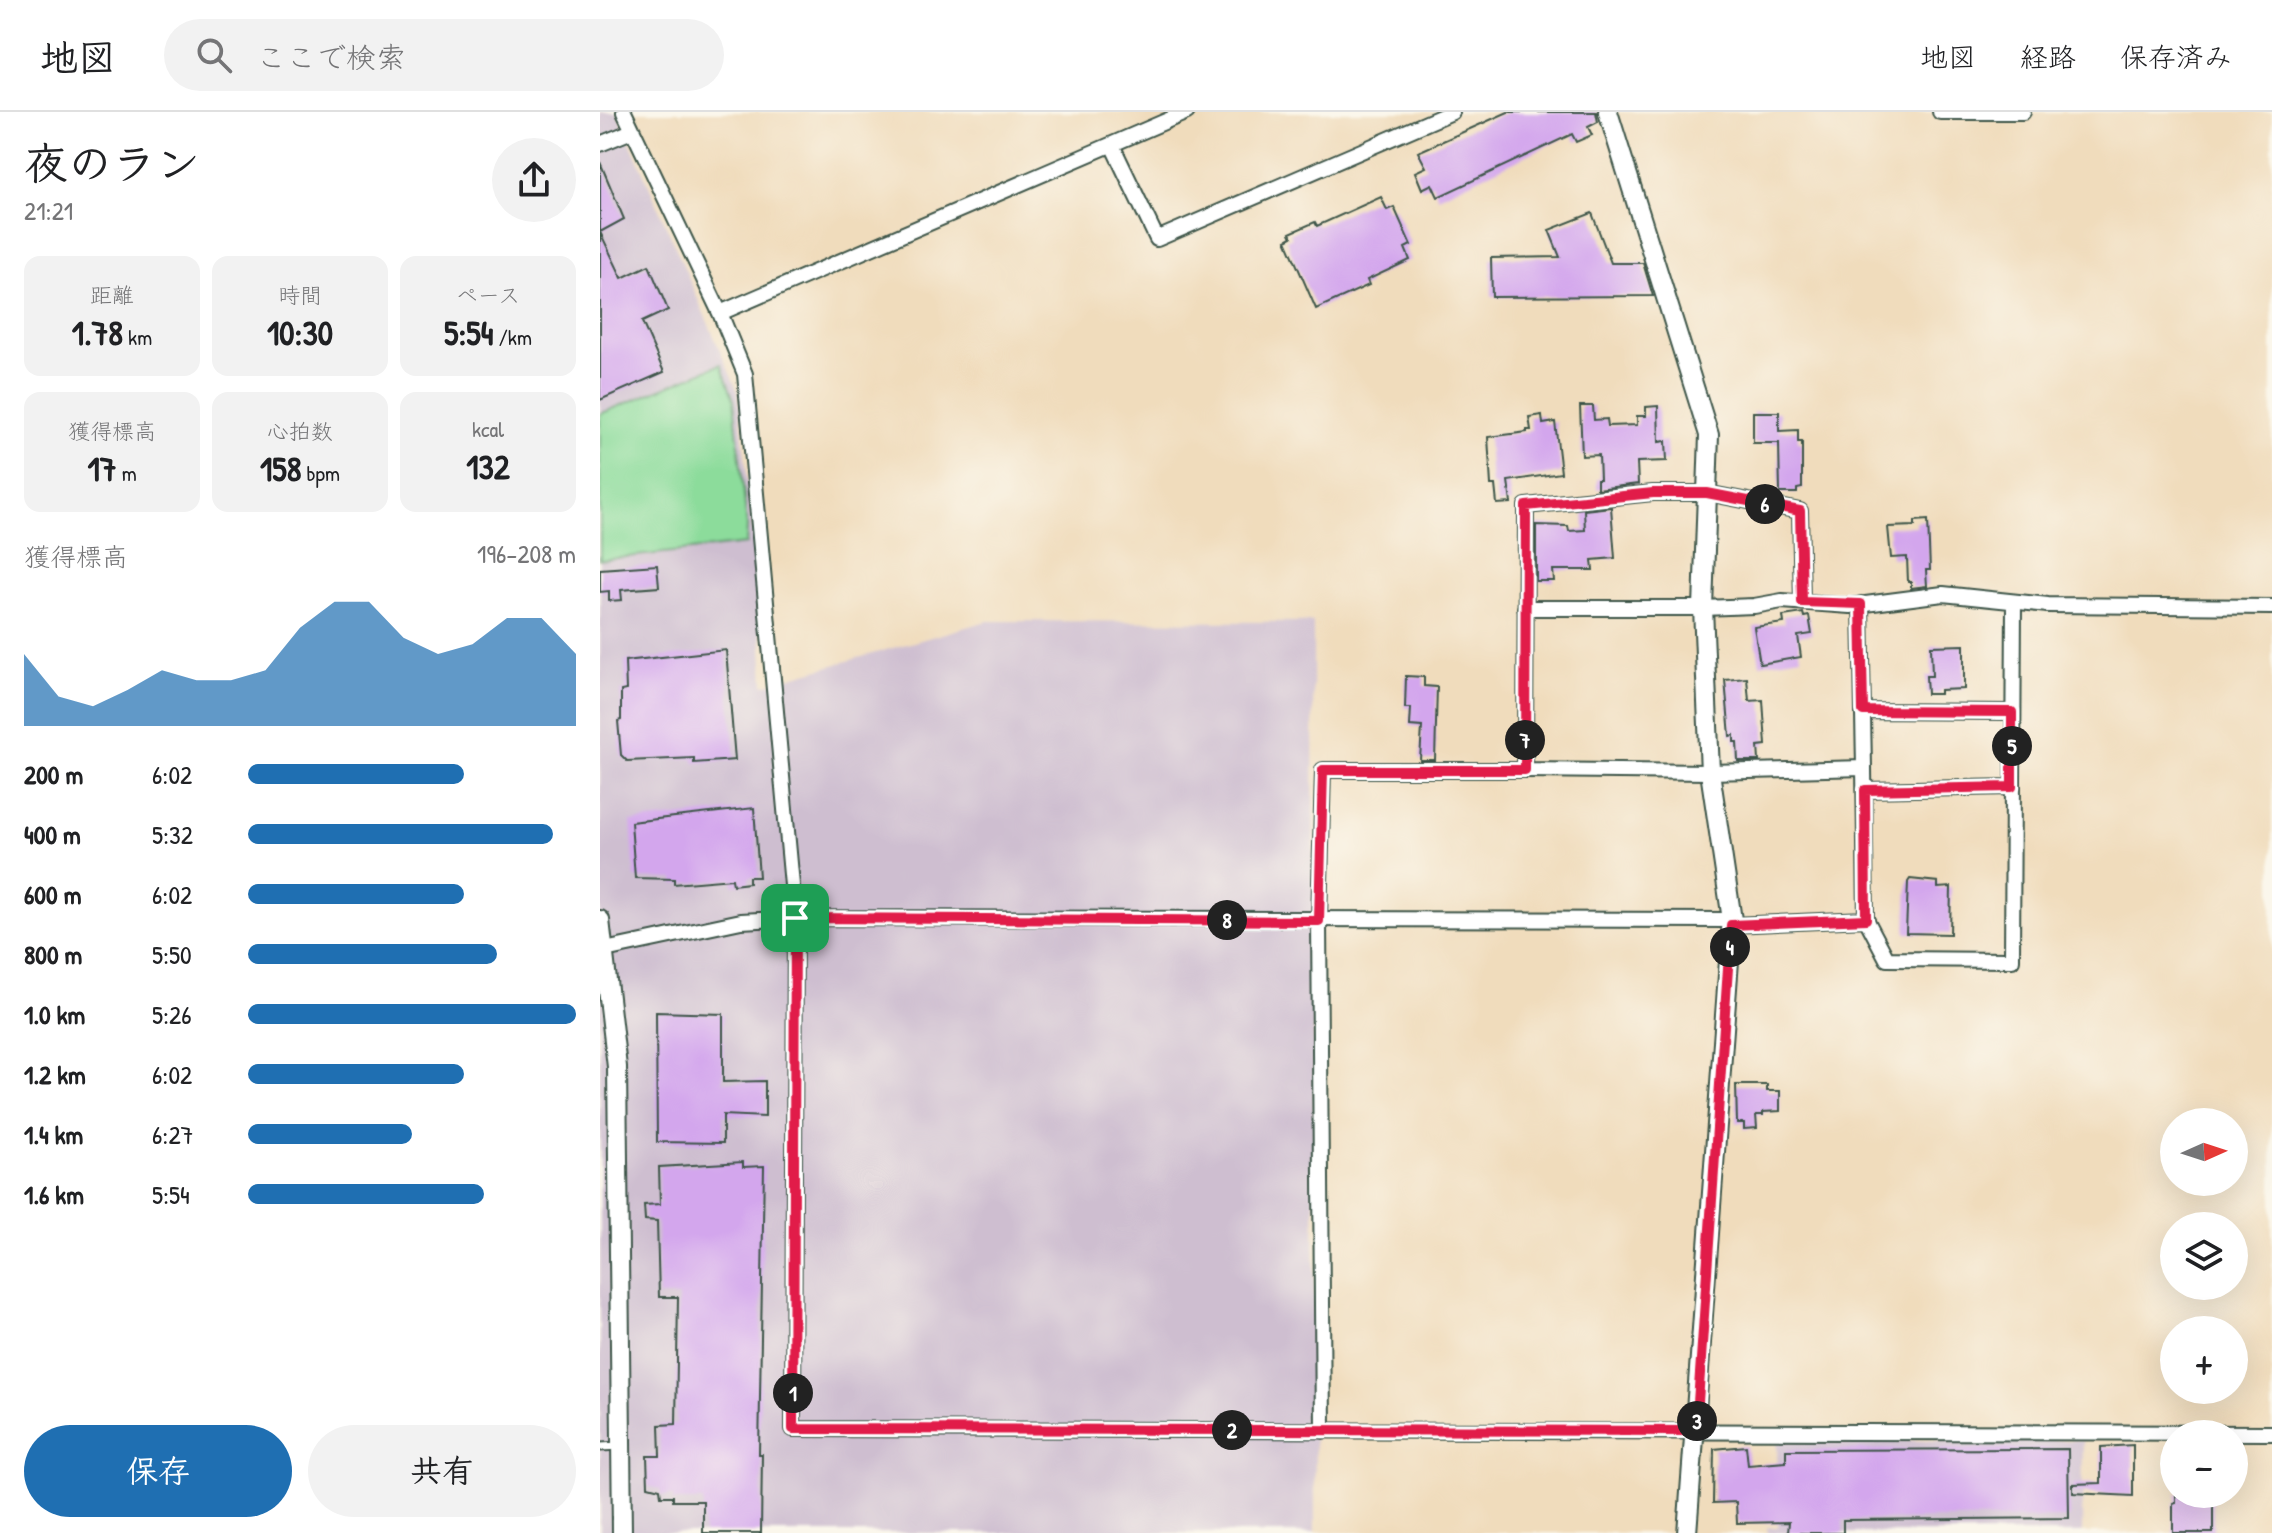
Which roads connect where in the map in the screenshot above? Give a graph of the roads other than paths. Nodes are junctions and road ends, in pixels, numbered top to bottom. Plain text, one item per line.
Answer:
1 (624, 112) edge
2 (1187, 112) edge
3 (1452, 112) edge
4 (1608, 112) edge
5 (1940, 112) edge
6 (2023, 112) edge
7 (632, 131) junction
8 (600, 144) edge
9 (1112, 145) junction
10 (720, 313) junction
11 (1707, 493) junction
12 (1802, 602) junction
13 (2014, 602) junction
14 (1861, 604) junction
15 (2272, 607) edge
16 (1525, 608) junction
17 (1703, 608) junction
18 (1863, 711) junction
19 (2012, 712) junction
20 (1864, 768) junction
21 (1525, 770) junction
22 (1710, 772) junction
23 (2012, 787) junction
24 (1865, 790) junction
25 (795, 918) junction
26 (1866, 919) junction
27 (600, 920) edge
28 (1319, 921) junction
29 (1731, 922) junction
30 (602, 951) edge
31 (1323, 1431) junction
32 (1696, 1431) junction
33 (2272, 1433) edge
34 (621, 1446) junction
35 (600, 1447) edge
36 (622, 1533) edge
37 (1687, 1533) edge

1 - 7 street
2 - 9 street
3 - 9 street
4 - 11 street
5 - 6 street
7 - 8 street
7 - 10 street
9 - 10 street
10 - 25 street
11 - 12 street
11 - 16 street
11 - 17 street
12 - 14 street
12 - 17 street
13 - 14 street
13 - 15 street
13 - 19 street
14 - 18 street
16 - 17 street
16 - 21 street
17 - 22 street
18 - 19 street
18 - 20 street
19 - 23 street
20 - 22 street
20 - 24 street
21 - 22 street
21 - 28 street
22 - 29 street
23 - 24 street
23 - 26 street
24 - 26 street
25 - 28 street
25 - 30 street
25 - 31 street
26 - 29 street
27 - 30 street
28 - 29 street
28 - 31 street
29 - 32 street
30 - 34 street
31 - 32 street
32 - 33 street
32 - 37 street
34 - 35 lane
34 - 36 street

